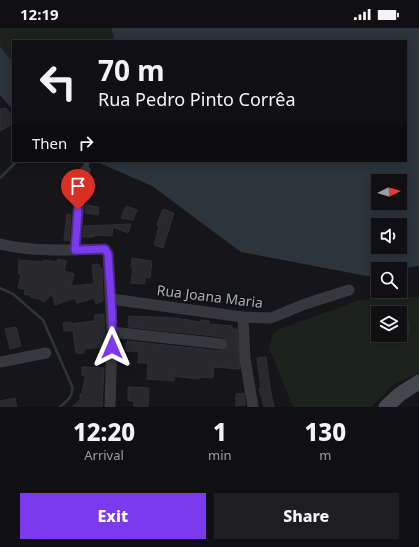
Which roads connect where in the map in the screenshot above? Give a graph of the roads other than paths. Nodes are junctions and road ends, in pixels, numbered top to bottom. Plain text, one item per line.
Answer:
1 (86, 166) edge
2 (0, 244) edge
3 (75, 250) junction
4 (349, 290) dead end
5 (111, 299) junction
6 (243, 317) junction
7 (112, 332) junction
8 (222, 344) dead end
9 (46, 353) dead end
10 (0, 362) edge
11 (419, 382) edge
12 (110, 407) edge
13 (253, 407) edge
14 (386, 407) edge

1 - 3 street
2 - 3 street
3 - 5 street
4 - 6 street, Rua Joana Maria
5 - 6 street, Rua Joana Maria
5 - 7 street
6 - 13 street
7 - 8 street
7 - 12 street
9 - 10 street
11 - 14 main road

